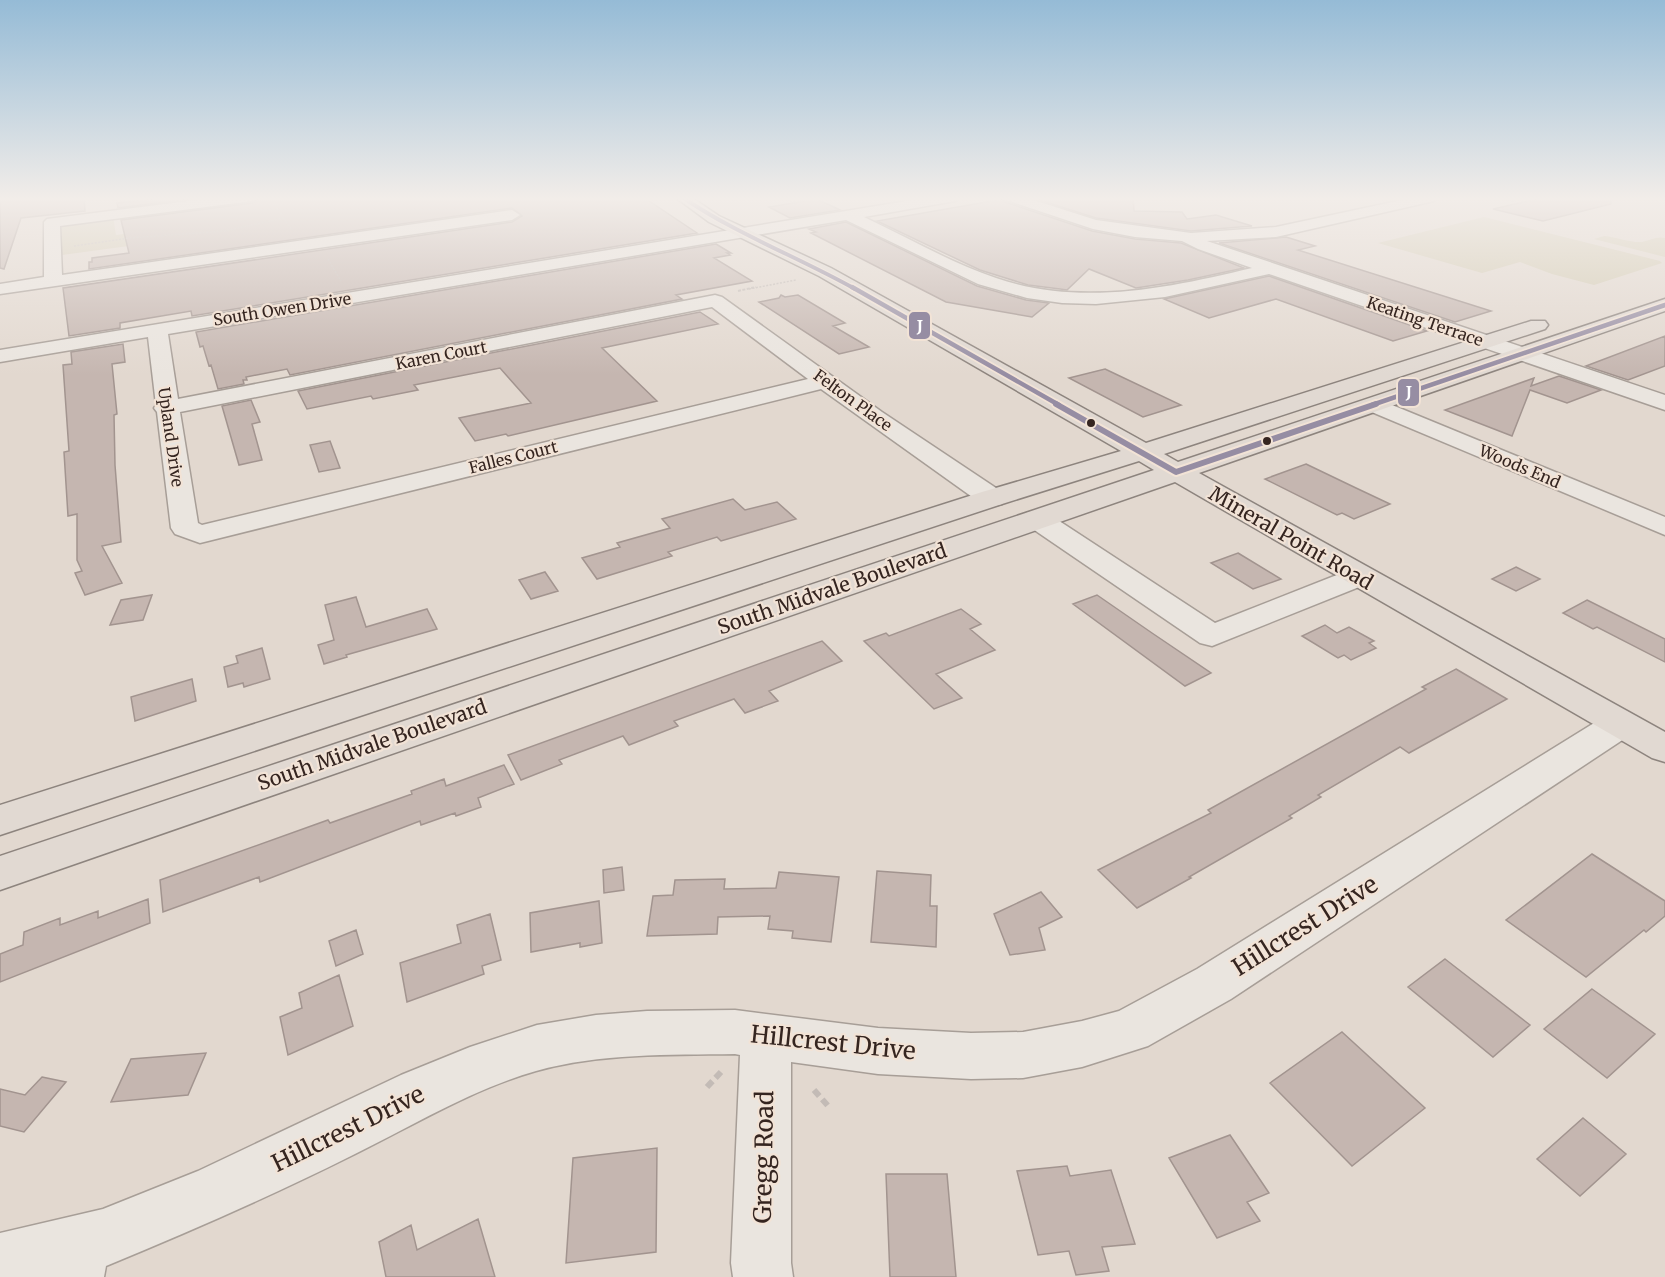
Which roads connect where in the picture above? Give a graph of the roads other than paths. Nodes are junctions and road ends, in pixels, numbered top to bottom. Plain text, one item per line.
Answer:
1 (53, 257) edge
2 (219, 257) edge
3 (596, 257) edge
4 (796, 257) edge
5 (936, 257) edge
6 (1234, 257) edge
7 (1269, 269) junction
8 (53, 280) junction
9 (1665, 284) edge
10 (0, 289) edge
11 (1621, 298) dead end
12 (715, 301) joint
13 (1665, 305) edge
14 (1560, 318) dead end
15 (157, 330) junction
16 (1485, 342) junction
17 (1521, 354) junction
18 (0, 356) edge
19 (826, 381) junction
20 (1665, 403) edge
21 (1375, 405) junction
22 (166, 408) junction
23 (1141, 453) junction
24 (1176, 472) junction
25 (992, 498) junction
26 (1037, 519) junction
27 (1665, 527) edge
28 (200, 534) joint
29 (1358, 577) junction
30 (1620, 724) junction
31 (1665, 749) edge
32 (0, 820) edge
33 (0, 873) edge
34 (765, 1036) junction
35 (78, 1260) edge
36 (0, 1263) edge
37 (763, 1277) edge

1 - 8 street
2 - 8 street
3 - 15 street, South Owen Drive
4 - 23 main road, Mineral Point Road
5 - 7 street
6 - 7 street, Keating Terrace
7 - 16 street, Keating Terrace
8 - 10 street
9 - 11 main road
12 - 19 street, Felton Place
12 - 22 street, Karen Court
13 - 17 main road, South Midvale Boulevard
14 - 16 main road, South Midvale Boulevard
15 - 18 street, South Owen Drive
15 - 22 street, Upland Drive
16 - 17 street, Keating Terrace
16 - 23 main road, South Midvale Boulevard
17 - 20 street, Keating Terrace
17 - 21 main road, South Midvale Boulevard
19 - 25 street, Felton Place
19 - 28 street, Falles Court
21 - 24 main road, South Midvale Boulevard
21 - 27 street, Woods End
22 - 28 street, Upland Drive
23 - 24 main road, Mineral Point Road
23 - 25 main road, South Midvale Boulevard
24 - 26 main road, South Midvale Boulevard
24 - 29 main road, Mineral Point Road
25 - 32 main road, South Midvale Boulevard
26 - 29 street
26 - 33 main road, South Midvale Boulevard
29 - 30 main road, Mineral Point Road
30 - 31 main road, Mineral Point Road
30 - 34 street, Hillcrest Drive
34 - 35 street, Hillcrest Drive
34 - 37 street, Gregg Road
35 - 36 street, Hillcrest Drive

